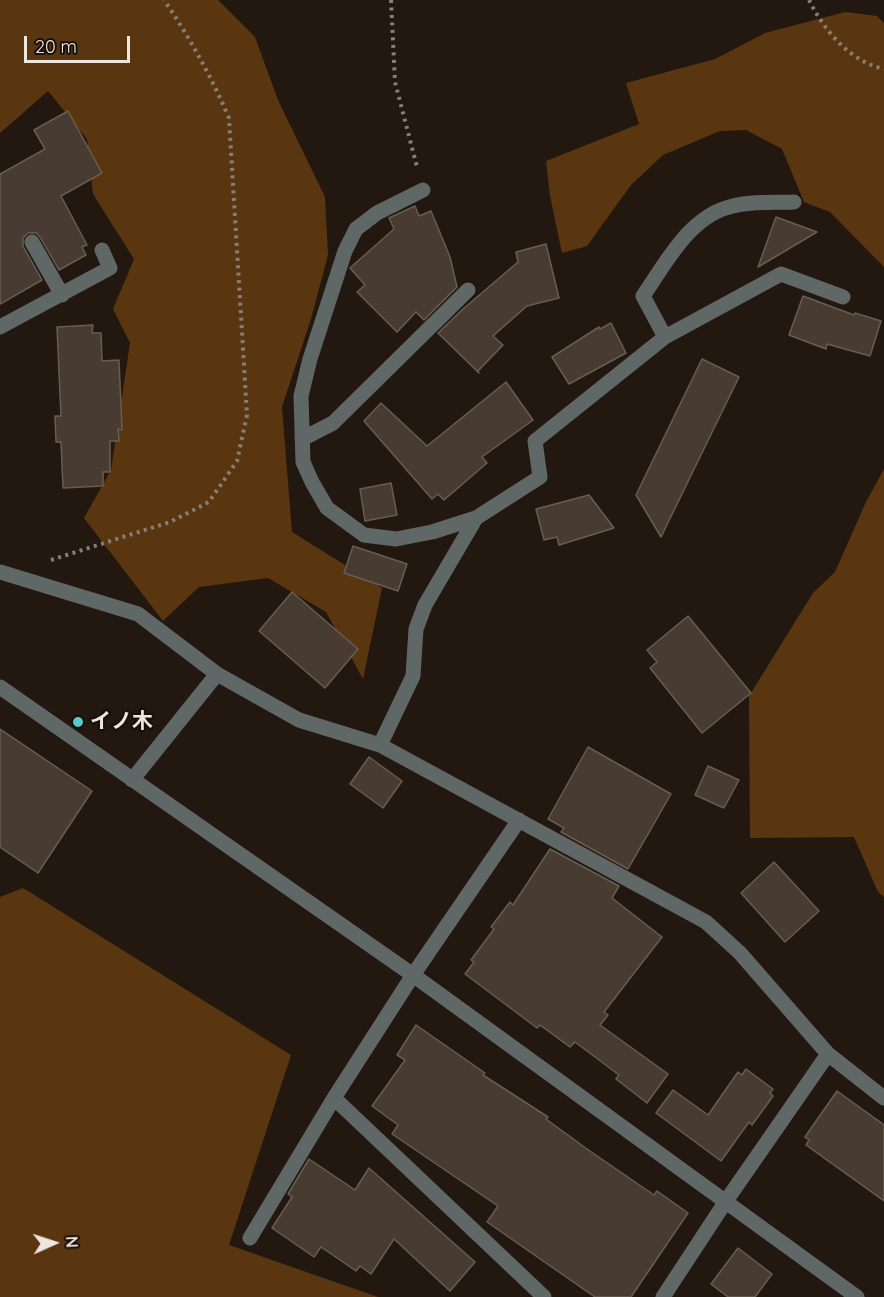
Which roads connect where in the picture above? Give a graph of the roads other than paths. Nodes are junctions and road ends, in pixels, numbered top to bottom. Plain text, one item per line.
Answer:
1 (423, 190) road end
2 (794, 202) dead end
3 (32, 242) dead end
4 (102, 250) dead end
5 (468, 290) dead end
6 (62, 295) junction
7 (843, 297) dead end
8 (0, 327) edge
9 (665, 337) junction
10 (302, 439) junction
11 (476, 518) junction
12 (0, 572) edge
13 (217, 674) junction
14 (0, 687) edge
15 (380, 745) junction
16 (132, 780) junction
17 (519, 820) junction
18 (412, 975) junction
19 (828, 1054) junction
20 (334, 1098) junction
21 (884, 1098) edge
22 (726, 1201) junction
23 (250, 1238) dead end
24 (544, 1297) edge
25 (663, 1297) edge
26 (857, 1297) edge

1 - 10 street
2 - 9 street
3 - 6 street
4 - 6 street
5 - 10 street
6 - 8 street
7 - 9 street
9 - 11 street
10 - 11 street
11 - 15 street
12 - 13 street
13 - 15 street
13 - 16 street
14 - 16 street
15 - 17 street
16 - 18 street
17 - 18 street
17 - 19 street
18 - 20 street
18 - 22 street
19 - 21 street
19 - 22 street
20 - 23 street
20 - 24 street
22 - 25 street
22 - 26 street

